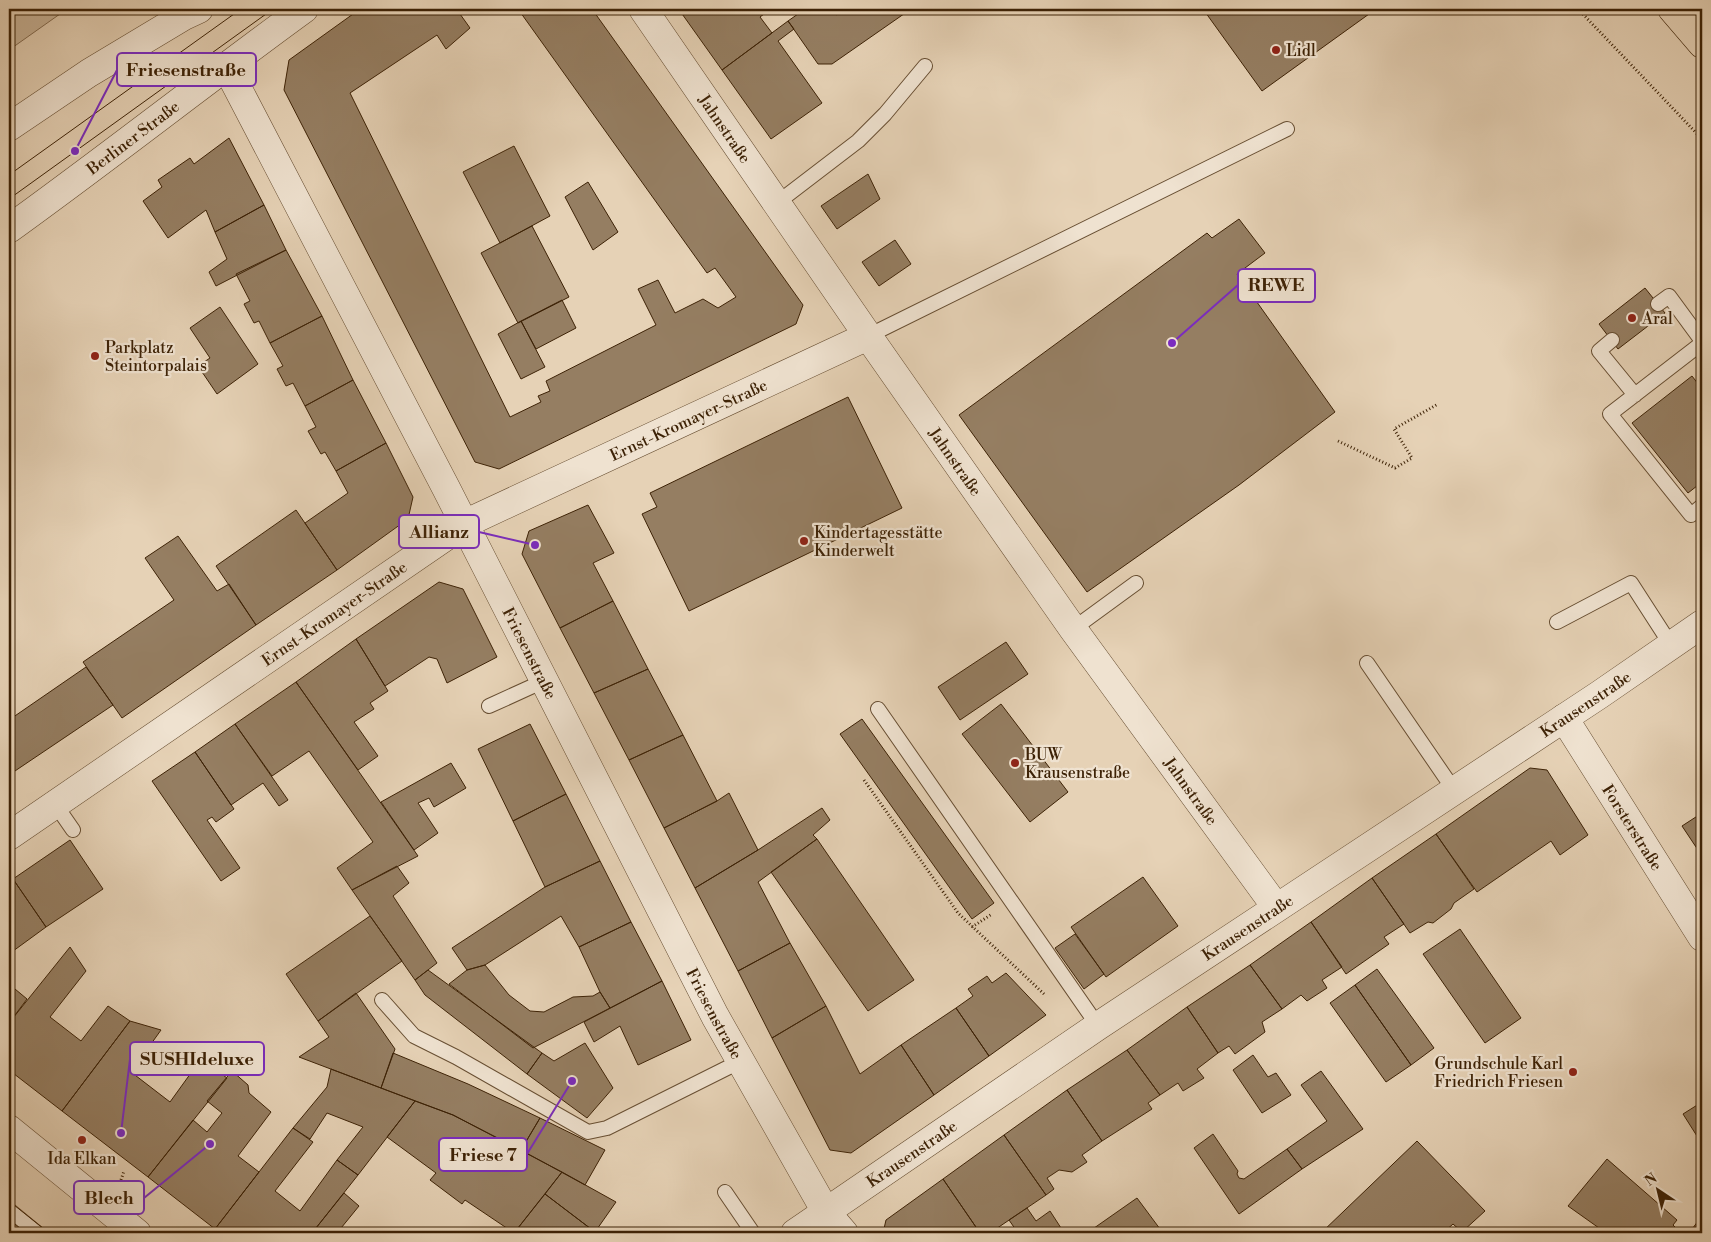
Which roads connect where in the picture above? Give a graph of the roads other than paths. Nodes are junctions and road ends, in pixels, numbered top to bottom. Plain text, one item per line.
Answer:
1 (199, 9) edge
2 (304, 9) edge
3 (643, 9) edge
4 (1672, 9) edge
5 (1702, 44) edge
6 (226, 66) junction
7 (925, 66) dead end
8 (9, 127) edge
9 (1287, 129) dead end
10 (776, 203) junction
11 (9, 229) edge
12 (1658, 304) dead end
13 (868, 336) junction
14 (1612, 340) dead end
15 (1702, 342) edge
16 (1635, 395) junction
17 (1702, 506) edge
18 (464, 524) junction
19 (1136, 583) dead end
20 (1557, 622) dead end
21 (1702, 624) edge
22 (1073, 628) junction
23 (1671, 646) junction
24 (1367, 664) dead end
25 (544, 680) junction
26 (489, 706) dead end
27 (878, 709) dead end
28 (1564, 718) junction
29 (1454, 790) junction
30 (55, 804) junction
31 (73, 830) dead end
32 (9, 836) edge
33 (1276, 907) junction
34 (1702, 937) edge
35 (382, 1000) dead end
36 (1098, 1026) junction
37 (742, 1061) junction
38 (9, 1129) edge
39 (725, 1192) dead end
40 (9, 1210) edge
41 (826, 1212) junction
42 (37, 1233) edge
43 (137, 1233) edge
44 (753, 1233) edge
45 (795, 1233) edge
46 (844, 1233) edge

1 - 8 street
2 - 6 street, Berliner Straße
3 - 10 street, Jahnstraße
4 - 5 main road
6 - 11 street, Berliner Straße
6 - 18 street, Friesenstraße
7 - 10 lane
9 - 13 lane
10 - 13 street, Jahnstraße
12 - 15 lane
13 - 18 street, Ernst-Kromayer-Straße
13 - 22 street, Jahnstraße
14 - 16 lane
15 - 16 lane
16 - 17 lane
18 - 25 street, Friesenstraße
18 - 30 street, Ernst-Kromayer-Straße
19 - 22 lane
20 - 23 lane
21 - 23 street, Krausenstraße
22 - 33 street, Jahnstraße
23 - 28 street, Krausenstraße
24 - 29 lane
25 - 26 lane
25 - 37 street, Friesenstraße
27 - 36 lane
28 - 29 street, Krausenstraße
28 - 34 street, Forsterstraße
29 - 33 street, Krausenstraße
30 - 31 lane
30 - 32 street, Ernst-Kromayer-Straße
33 - 36 street, Krausenstraße
35 - 37 lane
36 - 41 street, Krausenstraße
37 - 41 street, Friesenstraße
38 - 43 street
39 - 44 lane
40 - 42 lane
41 - 45 street, Krausenstraße
41 - 46 street, Friesenstraße

